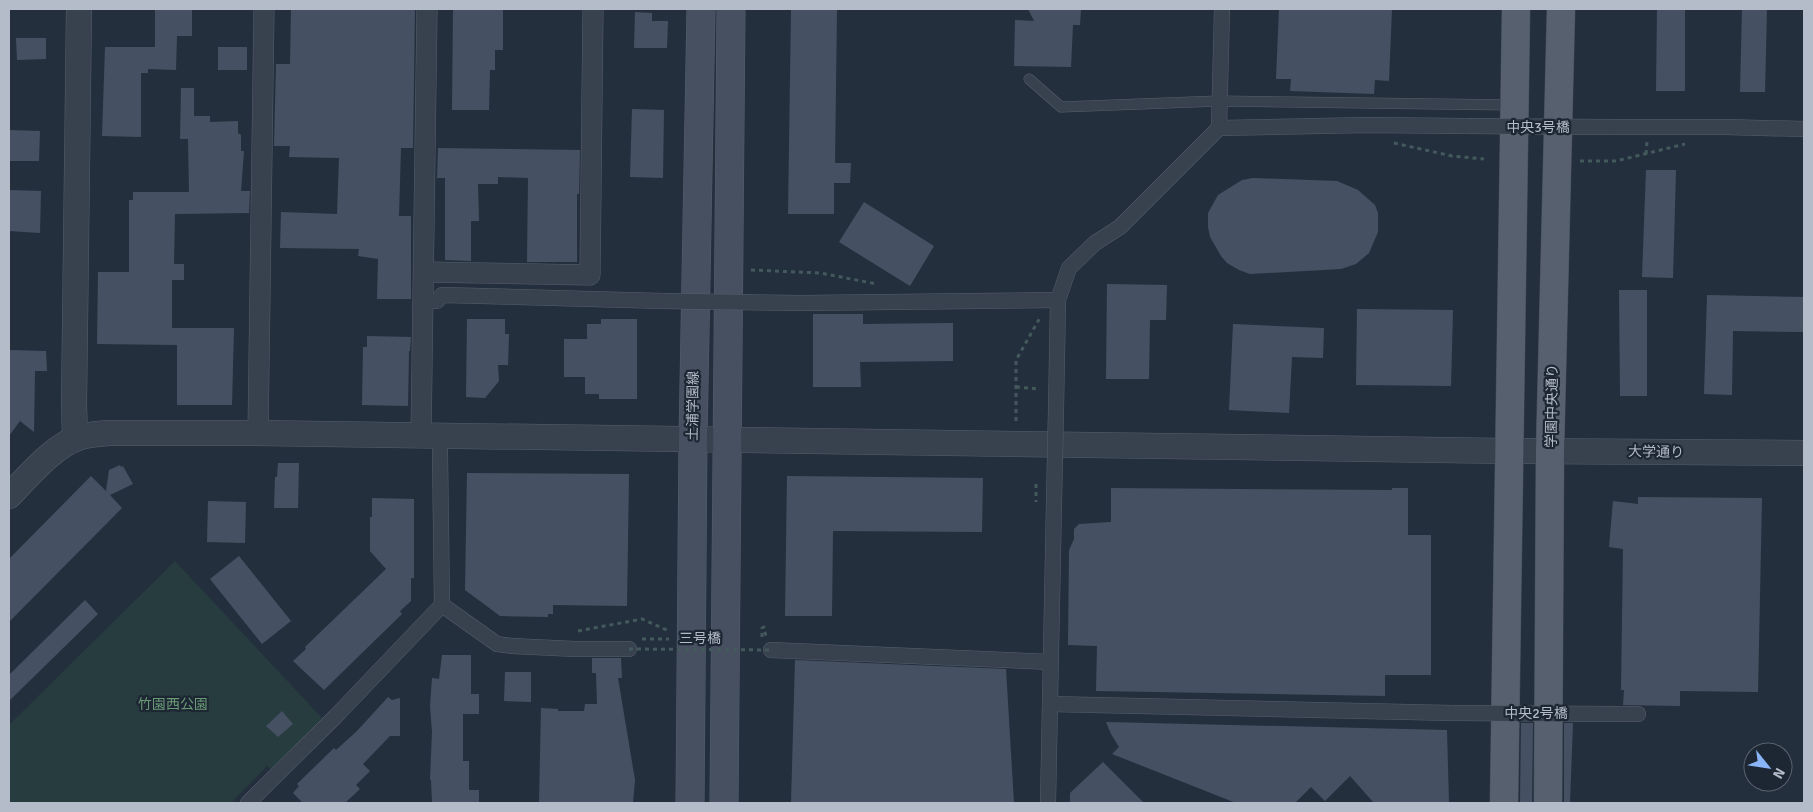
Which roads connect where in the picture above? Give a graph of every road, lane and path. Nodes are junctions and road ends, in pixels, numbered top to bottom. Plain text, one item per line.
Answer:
1 (79, 9) edge
2 (264, 9) edge
3 (426, 9) edge
4 (593, 9) edge
5 (701, 9) edge
6 (731, 9) edge
7 (1222, 9) edge
8 (1516, 9) edge
9 (1561, 9) edge
10 (1029, 79) dead end
11 (1219, 102) junction
12 (1514, 105) junction
13 (1218, 128) junction
14 (1804, 130) edge
15 (1392, 143) dead end
16 (1690, 144) dead end
17 (1484, 158) dead end
18 (1580, 161) dead end
19 (751, 270) dead end
20 (424, 272) junction
21 (884, 286) dead end
22 (1054, 300) junction
23 (423, 301) junction
24 (1016, 387) junction
25 (1056, 390) junction
26 (1016, 421) dead end
27 (258, 433) junction
28 (422, 436) junction
29 (75, 438) junction
30 (693, 439) junction
31 (727, 439) junction
32 (1508, 451) junction
33 (1550, 451) junction
34 (440, 452) dead end
35 (1804, 453) edge
36 (9, 496) edge
37 (442, 605) junction
38 (669, 631) dead end
39 (573, 632) dead end
40 (669, 639) dead end
41 (634, 642) junction
42 (771, 650) joint
43 (1051, 662) junction
44 (1050, 704) junction
45 (1638, 714) dead end
46 (248, 803) edge
47 (690, 803) edge
48 (724, 803) edge
49 (1048, 803) edge
50 (1504, 803) edge
51 (1548, 803) edge

1 - 29 street
2 - 27 street
3 - 20 street
4 - 20 street
5 - 30 main road, 土浦学園線
6 - 31 main road
7 - 11 street
8 - 12 main road
9 - 33 main road, 学園中央通り
10 - 11 lane
11 - 12 lane
11 - 13 street
12 - 32 main road
13 - 14 street, 中央3号橋, bridge
13 - 22 street
15 - 17 path
16 - 18 path
19 - 21 path
20 - 23 street
22 - 23 street, bridge
22 - 24 path
22 - 25 street
23 - 28 street
24 - 25 path
24 - 26 path
25 - 43 street, bridge
27 - 28 street, 大学通り
27 - 29 street, 大学通り
28 - 30 street, 大学通り
29 - 36 street
30 - 31 street, 大学通り
30 - 47 main road, 土浦学園線
31 - 32 street, 大学通り
31 - 48 main road
32 - 33 street, 大学通り
32 - 50 main road
33 - 35 street, 大学通り
33 - 51 main road, 学園中央通り
34 - 37 street
37 - 41 street
37 - 46 street
38 - 39 path
40 - 41 path
41 - 42 path, 三号橋, bridge
42 - 43 street
43 - 44 street
44 - 45 street, 中央2号橋, bridge
44 - 49 street

